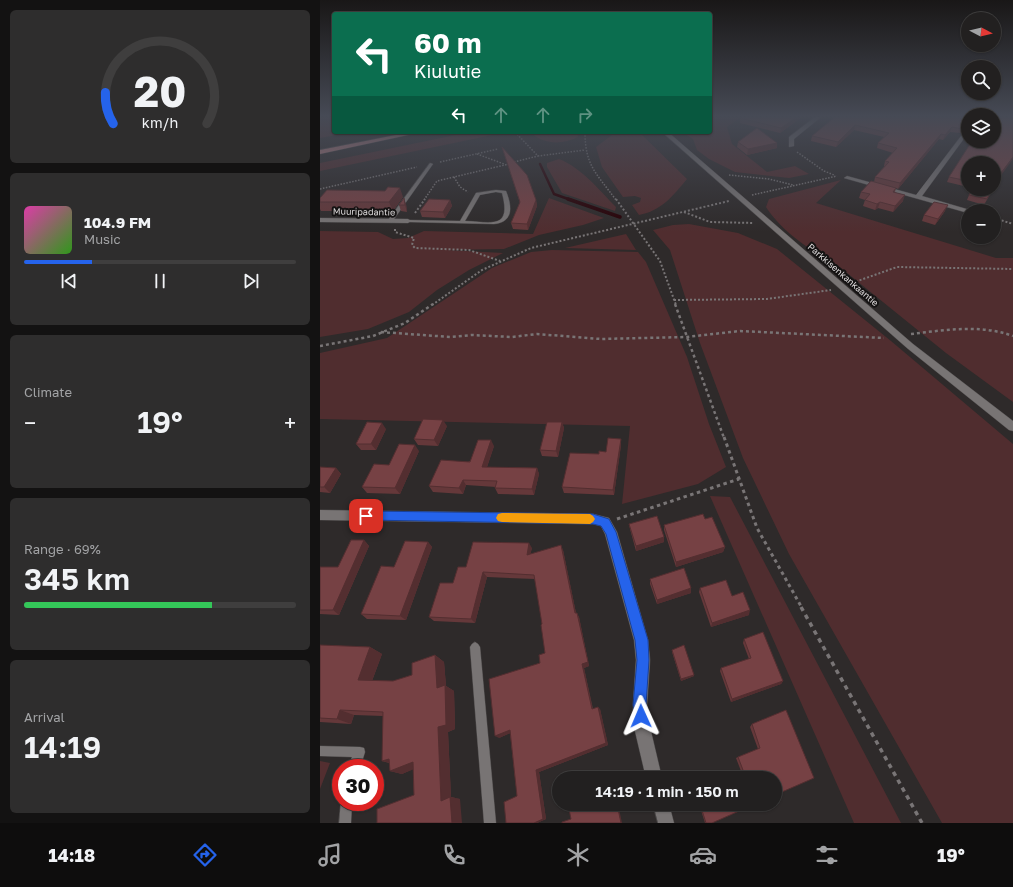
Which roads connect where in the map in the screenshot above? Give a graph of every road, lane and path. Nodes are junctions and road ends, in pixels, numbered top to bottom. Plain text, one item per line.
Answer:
1 (470, 155) edge
2 (480, 155) edge
3 (543, 155) edge
4 (586, 155) edge
5 (693, 155) edge
6 (802, 155) edge
7 (949, 155) edge
8 (538, 156) joint
9 (431, 164) junction
10 (505, 165) junction
11 (724, 172) dead end
12 (834, 175) junction
13 (454, 177) junction
14 (847, 178) joint
15 (794, 185) junction
16 (320, 189) edge
17 (478, 194) junction
18 (749, 196) dead end
19 (918, 197) junction
20 (733, 200) dead end
21 (961, 209) edge
22 (684, 212) junction
23 (320, 220) edge
24 (1001, 220) edge
25 (390, 221) junction
26 (408, 221) junction
27 (462, 222) junction
28 (634, 223) junction
29 (1013, 224) edge
30 (757, 226) dead end
31 (395, 228) dead end
32 (501, 261) junction
33 (1013, 269) edge
34 (840, 286) junction
35 (674, 300) junction
36 (381, 332) junction
37 (1013, 336) edge
38 (688, 337) junction
39 (900, 337) junction
40 (320, 346) edge
41 (1013, 427) edge
42 (740, 480) junction
43 (320, 515) edge
44 (605, 522) junction
45 (475, 647) dead end
46 (320, 751) edge
47 (357, 759) edge
48 (652, 771) edge
49 (346, 811) edge
50 (663, 811) edge
51 (345, 823) edge
52 (490, 823) edge
53 (666, 823) edge
54 (922, 823) edge

1 - 9 path
2 - 10 path
3 - 8 path
4 - 28 path
5 - 34 street, Parkkisenkankaantie
6 - 12 path
7 - 19 street
8 - 10 path
9 - 16 path
9 - 25 lane
10 - 13 path
11 - 15 path
12 - 14 path
12 - 15 path
13 - 17 path
13 - 26 path
14 - 19 street
15 - 18 path
17 - 27 lane
17 - 27 lane
19 - 21 street
20 - 22 path
22 - 28 path
22 - 30 path
23 - 25 street, Muuripadantie
24 - 29 path
25 - 26 street, Muuripadantie
26 - 27 lane
28 - 32 path
28 - 35 path
31 - 32 path
32 - 36 path
33 - 34 path
34 - 35 path
34 - 39 street, Parkkisenkankaantie
35 - 38 path
36 - 38 path
36 - 40 path
37 - 39 path
38 - 39 path
38 - 42 path
39 - 41 street, Parkkisenkankaantie
42 - 44 path
42 - 54 path
43 - 44 street
44 - 48 street
45 - 52 lane
46 - 47 lane
49 - 51 lane
50 - 53 street

